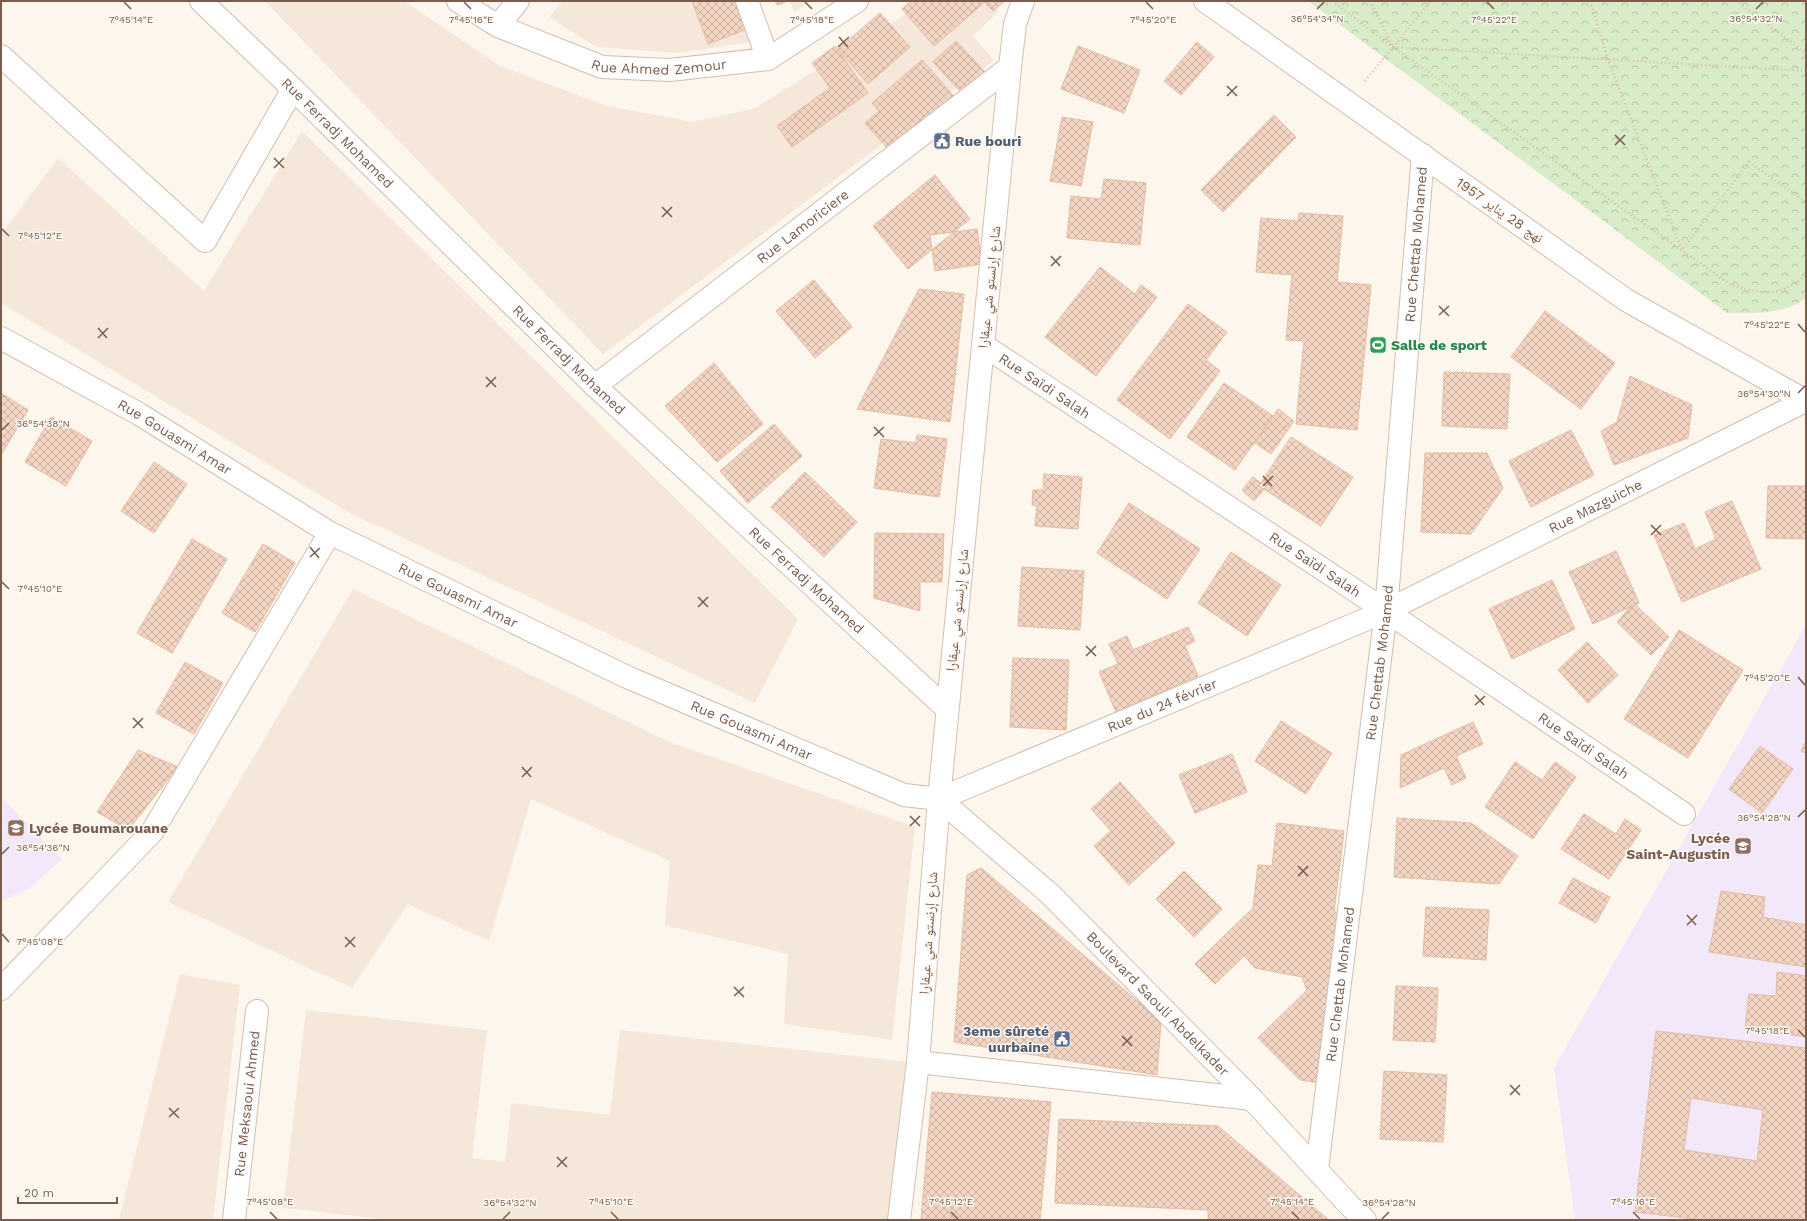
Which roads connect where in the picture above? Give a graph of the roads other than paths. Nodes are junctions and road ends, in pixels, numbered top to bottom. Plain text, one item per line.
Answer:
1 (201, 1) edge
2 (458, 1) edge
3 (518, 1) edge
4 (747, 1) edge
5 (857, 1) edge
6 (1023, 1) edge
7 (1205, 1) edge
8 (498, 26) junction
9 (1, 56) edge
10 (768, 59) junction
11 (1010, 67) junction
12 (294, 90) junction
13 (1423, 155) junction
14 (1, 338) edge
15 (983, 345) junction
16 (595, 386) junction
17 (1806, 401) edge
18 (330, 533) junction
19 (1386, 611) junction
20 (948, 709) junction
21 (939, 799) junction
22 (1684, 814) dead end
23 (1, 989) edge
24 (257, 1011) dead end
25 (918, 1062) junction
26 (1252, 1099) junction
27 (1317, 1169) junction
28 (1348, 1212) edge
29 (234, 1220) edge
30 (899, 1220) edge
31 (1365, 1220) edge

1 - 12 street, Rue Ferradj Mohamed
2 - 8 street, Rue Ahmed Zemour
3 - 8 street
4 - 10 street
5 - 10 street, Rue Ahmed Zemour
6 - 11 street, شارع إرنستو شي عيفارا
7 - 13 street, نهج 28 يناير 1957
8 - 10 street, Rue Ahmed Zemour
9 - 12 street
11 - 15 street, شارع إرنستو شي عيفارا
11 - 16 street, Rue Lamoriciere
12 - 16 street, Rue Ferradj Mohamed
13 - 17 street, نهج 28 يناير 1957
13 - 19 street, Rue Chettab Mohamed
14 - 18 street, Rue Gouasmi Amar
15 - 19 street, Rue Saïdi Salah
15 - 20 street, شارع إرنستو شي عيفارا
16 - 20 street, Rue Ferradj Mohamed
17 - 19 street, Rue Mazguiche
18 - 21 street, Rue Gouasmi Amar
18 - 23 street
19 - 21 street, Rue du 24 février
19 - 22 street, Rue Saïdi Salah
19 - 27 street, Rue Chettab Mohamed
20 - 21 street, شارع إرنستو شي عيفارا
21 - 25 street, شارع إرنستو شي عيفارا
21 - 26 street, Boulevard Saouli Abdelkader
24 - 29 street, Rue Meksaoui Ahmed
25 - 26 street
25 - 30 street, شارع إرنستو شي عيفارا
26 - 27 street, Boulevard Saouli Abdelkader
27 - 28 street, Boulevard Saouli Abdelkader
28 - 31 street, Boulevard Saouli Abdelkader

